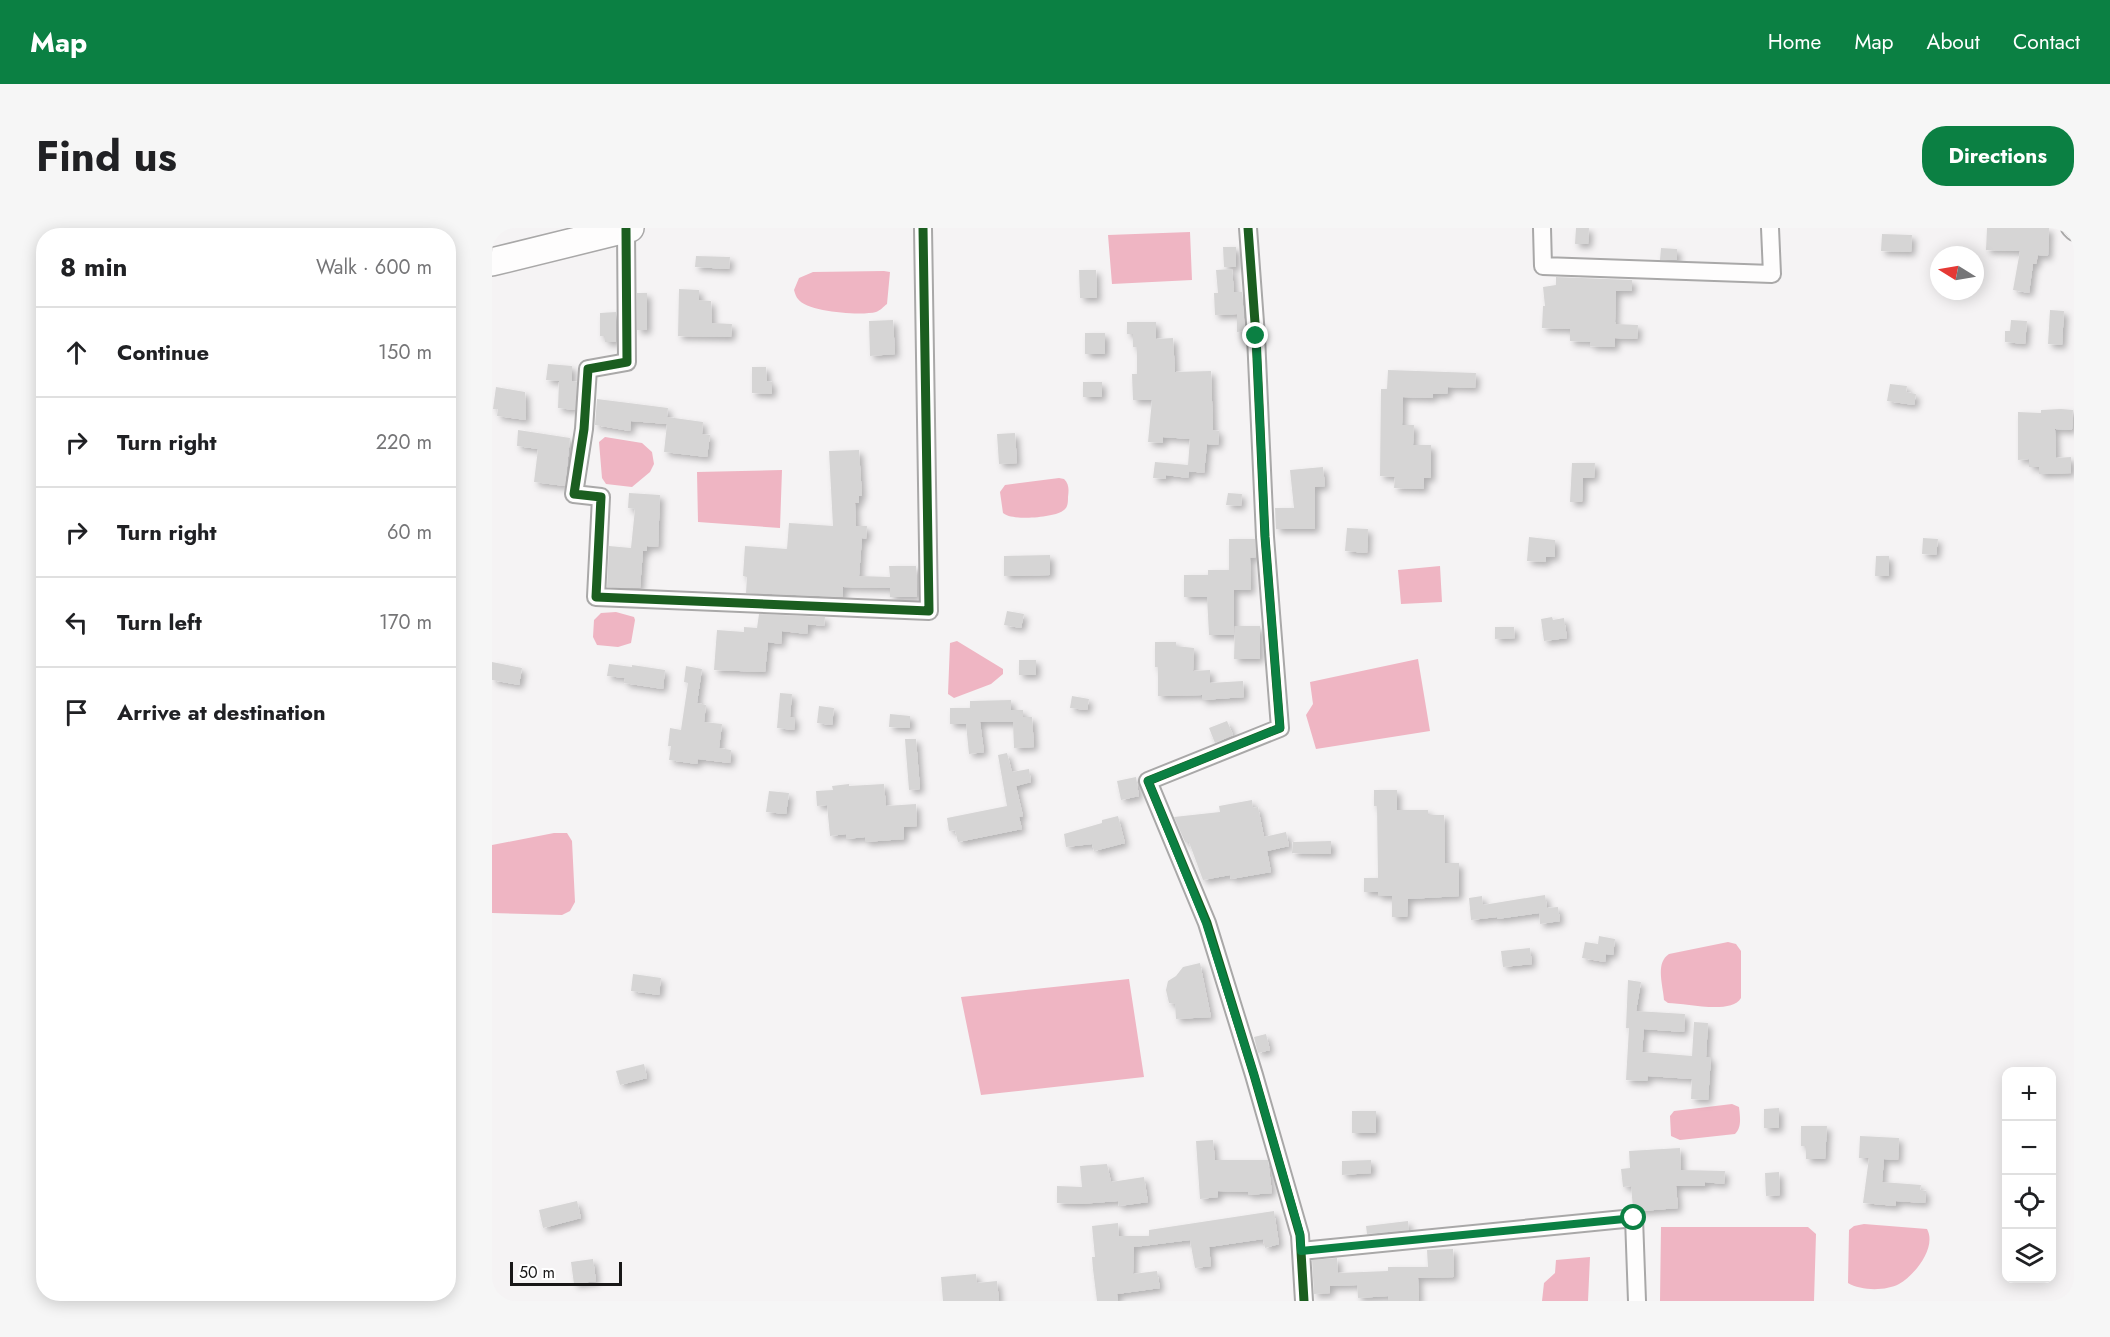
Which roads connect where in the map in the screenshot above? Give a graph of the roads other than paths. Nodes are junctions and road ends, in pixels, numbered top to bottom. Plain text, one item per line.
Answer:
1 (923, 228) edge
2 (1248, 228) edge
3 (1542, 228) edge
4 (1770, 228) edge
5 (2070, 228) edge
6 (628, 229) edge
7 (2074, 232) edge
8 (492, 262) edge
9 (1301, 1251) junction
10 (1304, 1301) edge
11 (1637, 1301) edge

1 - 6 street
2 - 9 street
3 - 4 street
5 - 7 street
6 - 8 highway
9 - 10 street
9 - 11 street

